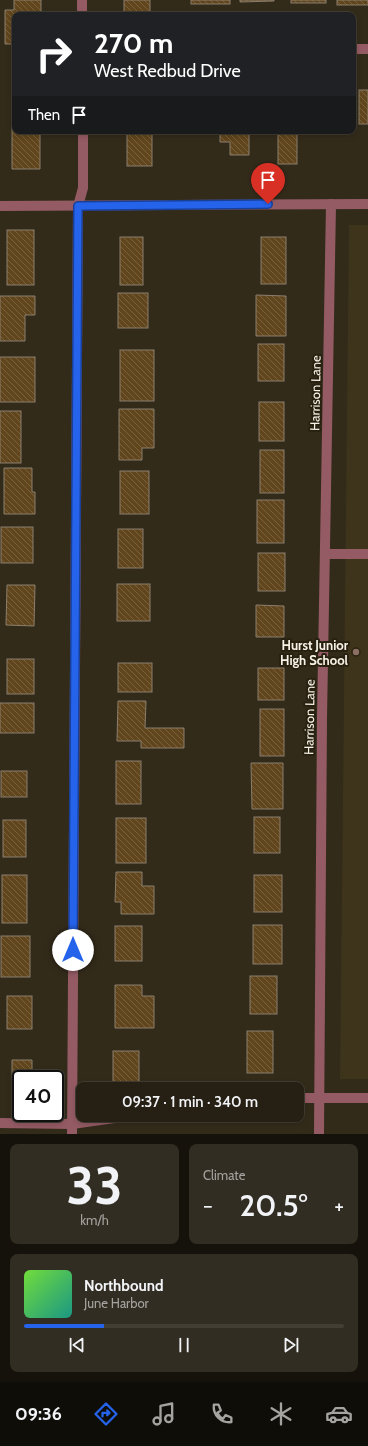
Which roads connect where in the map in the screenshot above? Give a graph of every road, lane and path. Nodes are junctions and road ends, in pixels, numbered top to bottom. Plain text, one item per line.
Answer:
1 (82, 0) edge
2 (82, 12) edge
3 (356, 49) edge
4 (368, 49) edge
5 (82, 134) edge
6 (331, 204) junction
7 (368, 204) edge
8 (0, 206) edge
9 (78, 206) junction
10 (325, 554) junction
11 (368, 554) edge
12 (320, 1097) junction
13 (304, 1098) edge
14 (368, 1098) edge
15 (104, 1122) edge
16 (0, 1123) edge
17 (72, 1129) edge
18 (320, 1134) edge

1 - 2 street
3 - 4 street
5 - 9 street
6 - 7 street
6 - 9 street
6 - 10 street, Harrison Lane
8 - 9 street
9 - 17 street
10 - 11 street
10 - 12 street, Harrison Lane
12 - 13 street
12 - 14 street
12 - 18 street, Harrison Lane
15 - 17 street
16 - 17 street

